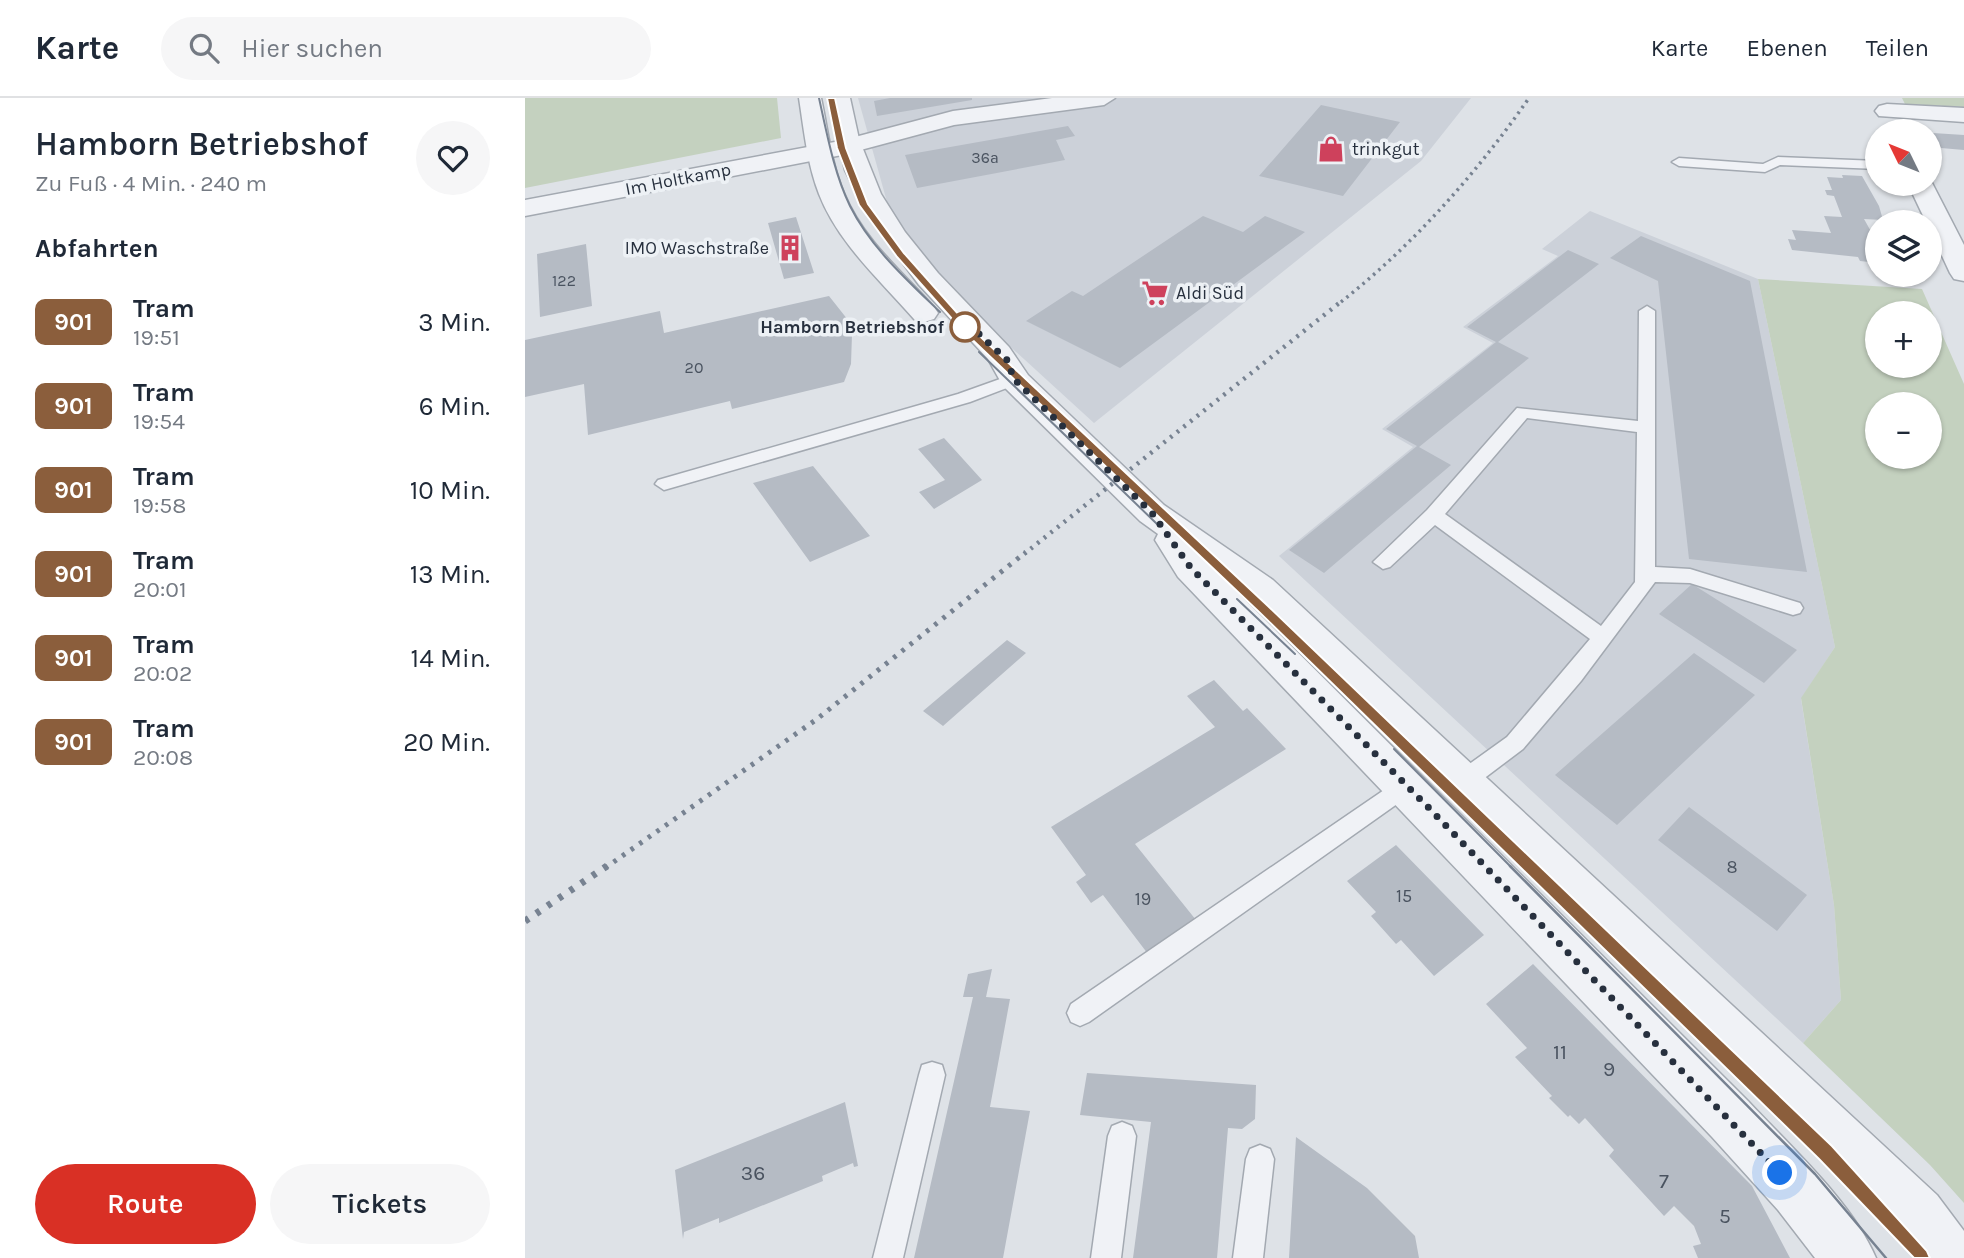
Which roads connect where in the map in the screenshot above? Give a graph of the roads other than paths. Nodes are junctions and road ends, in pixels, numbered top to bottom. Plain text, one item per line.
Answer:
1 (810, 98) edge
2 (839, 98) edge
3 (1104, 98) edge
4 (1888, 113) edge
5 (1964, 115) edge
6 (833, 150) junction
7 (1679, 162) dead end
8 (1865, 165) edge
9 (1927, 196) edge
10 (525, 208) edge
11 (1964, 273) edge
12 (1647, 311) dead end
13 (1014, 379) junction
14 (1645, 427) junction
15 (664, 484) dead end
16 (1152, 513) junction
17 (1434, 516) junction
18 (1383, 562) dead end
19 (1645, 574) junction
20 (1793, 608) dead end
21 (1603, 638) junction
22 (1462, 782) junction
23 (1406, 785) junction
24 (1080, 1013) dead end
25 (932, 1075) dead end
26 (1122, 1136) dead end
27 (1260, 1159) dead end
28 (888, 1258) edge
29 (1106, 1258) edge
30 (1248, 1258) edge
31 (1849, 1258) edge
32 (1951, 1258) edge

1 - 6 street
2 - 6 street
3 - 6 street, Im Holtkamp
4 - 5 street
6 - 10 street, Im Holtkamp
6 - 13 street
7 - 8 lane
9 - 11 street
12 - 14 lane
13 - 15 lane
13 - 16 street
14 - 17 lane
14 - 19 lane
16 - 22 street
16 - 23 street
17 - 18 lane
17 - 21 lane
19 - 20 lane
19 - 21 lane
21 - 22 lane
22 - 32 street
23 - 24 lane
23 - 31 street
25 - 28 lane
26 - 29 lane
27 - 30 lane

